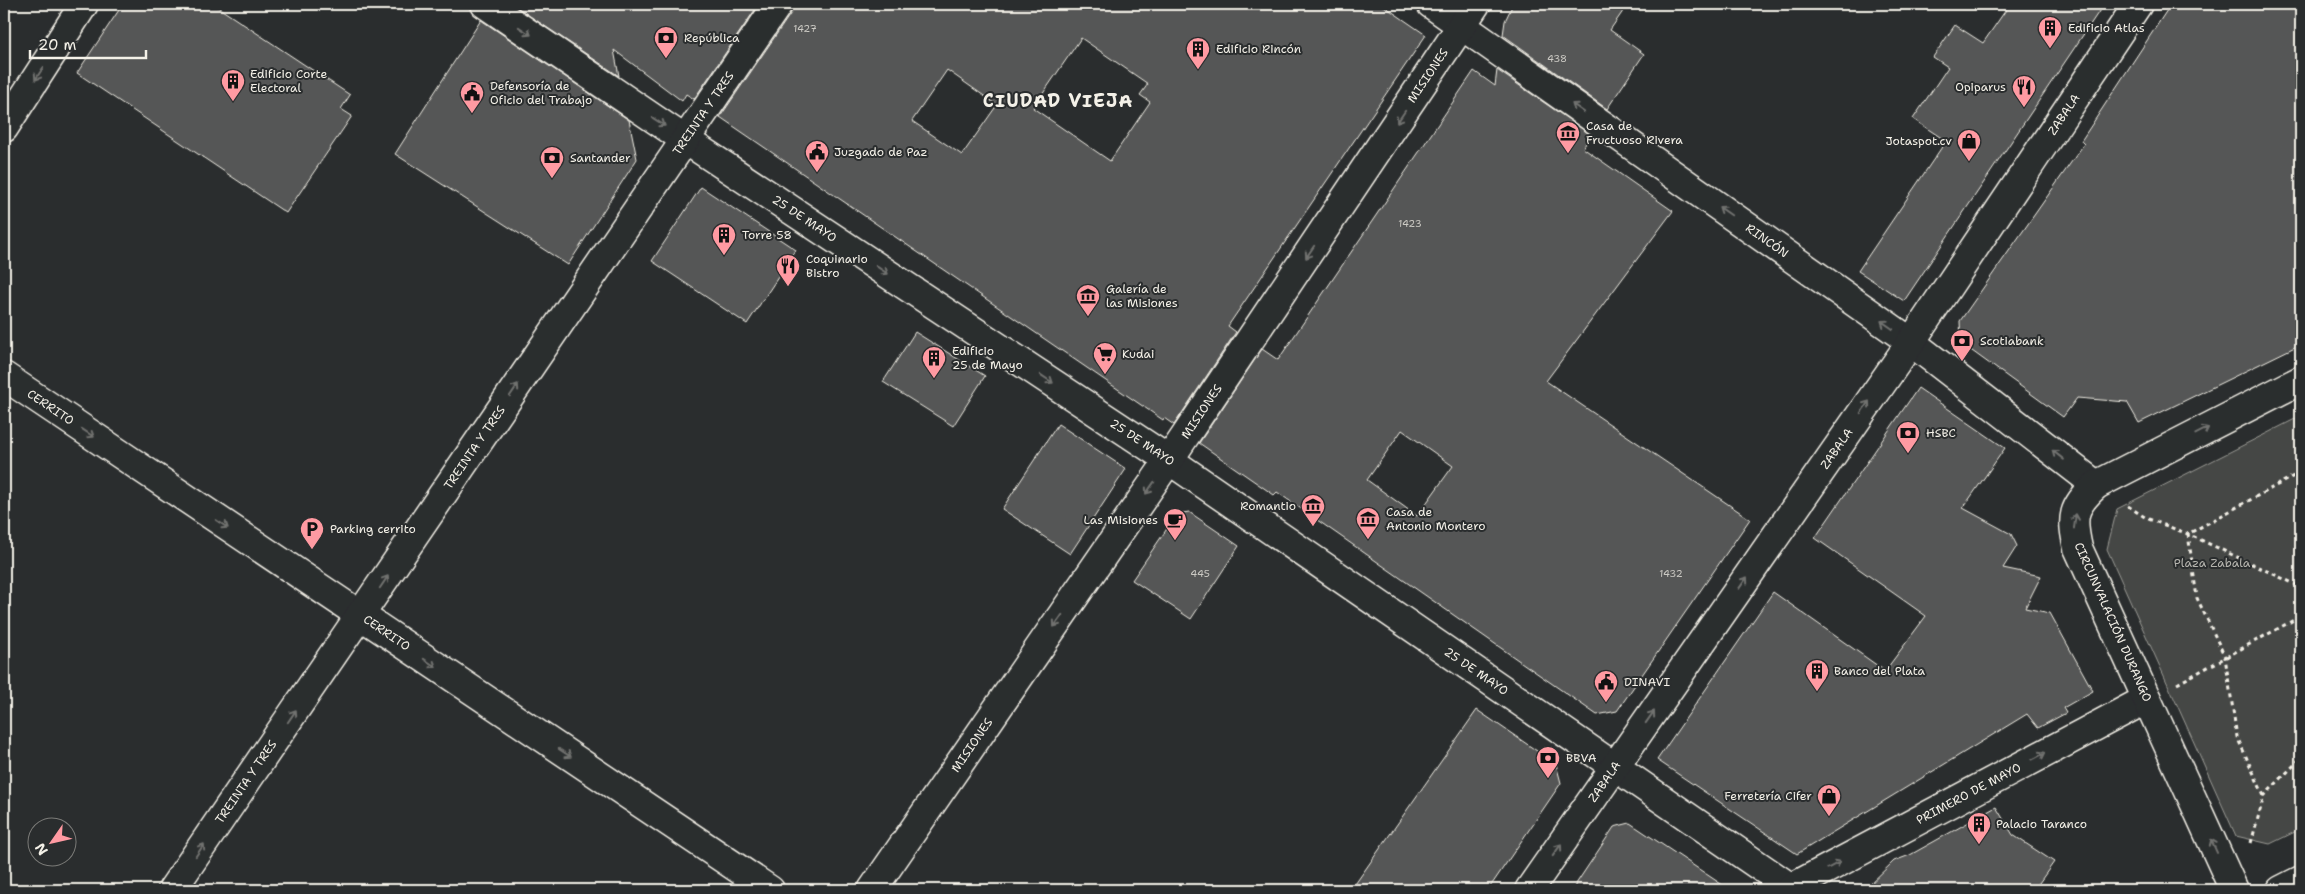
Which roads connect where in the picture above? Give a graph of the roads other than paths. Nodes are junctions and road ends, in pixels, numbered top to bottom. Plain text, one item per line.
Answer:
1 (84, 4) edge
2 (484, 4) edge
3 (778, 4) edge
4 (1431, 4) edge
5 (2138, 4) edge
6 (1469, 15) edge
7 (4, 128) edge
8 (684, 140) junction
9 (1911, 342) junction
10 (4, 376) edge
11 (2301, 380) edge
12 (1169, 460) junction
13 (2096, 485) junction
14 (360, 617) junction
15 (2147, 699) junction
16 (1614, 768) junction
17 (2301, 880) edge
18 (1793, 889) edge
19 (172, 890) edge
20 (770, 890) edge
21 (872, 890) edge
22 (1529, 890) edge
23 (2234, 890) edge
24 (2281, 890) edge

1 -> 7 street
2 -> 8 street, 25 DE MAYO
3 - 8 street, TREINTA Y TRES
4 - 6 street, RINCÓN
5 - 9 street, ZABALA
9 -> 6 street, RINCÓN
6 -> 12 street, MISIONES
8 -> 12 street, 25 DE MAYO
14 -> 8 street, TREINTA Y TRES
13 -> 9 street, RINCÓN
16 -> 9 street, ZABALA
10 -> 14 street, CERRITO
13 -> 11 street, CIRCUNVALACIÓN DURANGO
12 - 16 street, 25 DE MAYO
12 -> 21 street, MISIONES
15 -> 13 street, CIRCUNVALACIÓN DURANGO
19 -> 14 street, TREINTA Y TRES
14 -> 20 street, CERRITO
18 -> 15 street, PRIMERO DE MAYO
23 -> 15 street, CIRCUNVALACIÓN DURANGO
16 - 18 street, 25 DE MAYO
22 -> 16 street, ZABALA
17 - 24 street

